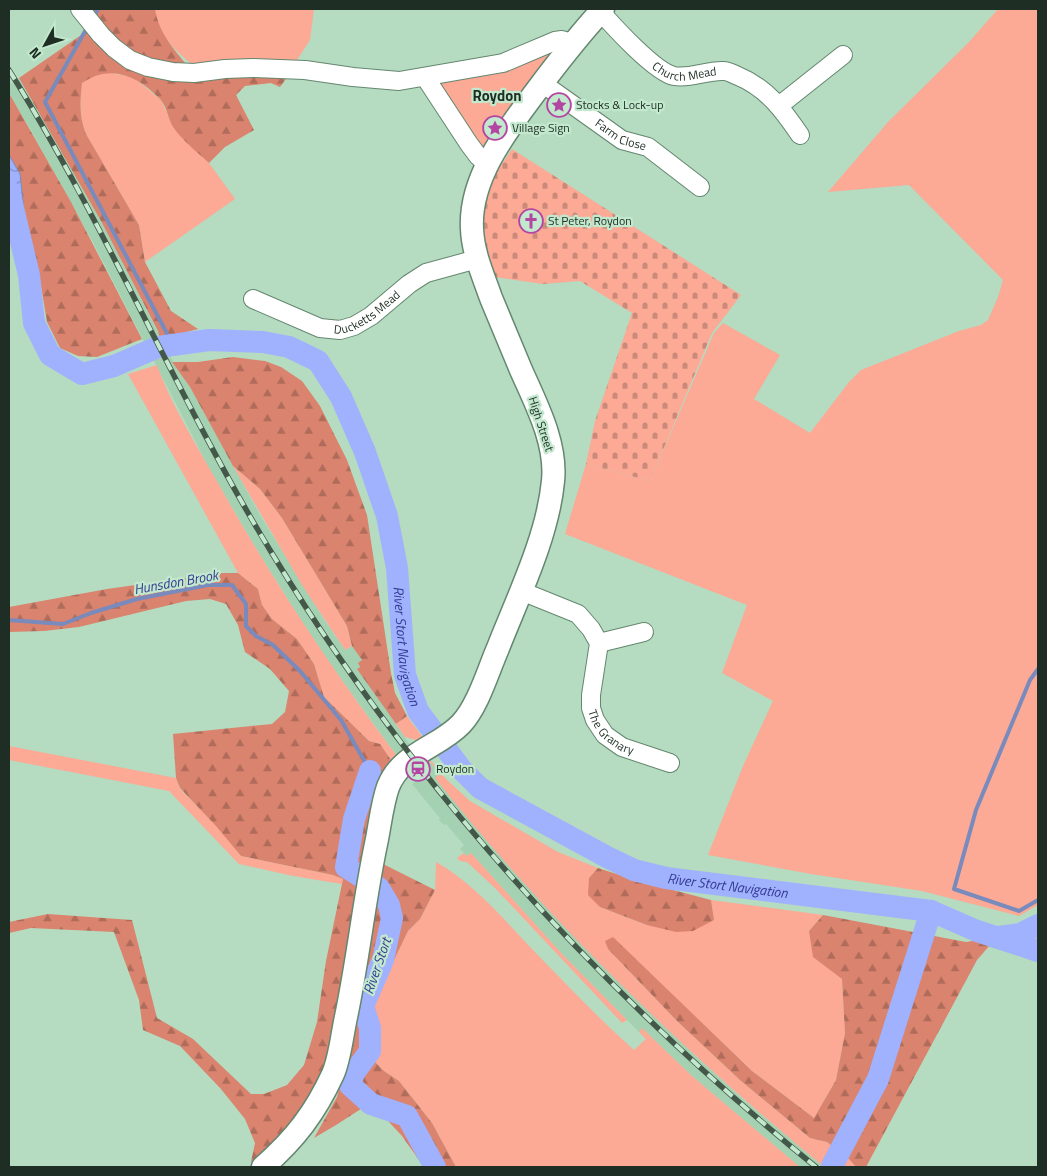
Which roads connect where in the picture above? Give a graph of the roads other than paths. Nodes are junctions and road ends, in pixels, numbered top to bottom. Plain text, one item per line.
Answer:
1 (80, 9) edge
2 (601, 10) edge
3 (572, 43) junction
4 (842, 55) dead end
5 (425, 77) junction
6 (542, 83) junction
7 (780, 105) junction
8 (800, 135) dead end
9 (488, 165) junction
10 (700, 187) dead end
11 (477, 259) junction
12 (253, 299) dead end
13 (521, 591) junction
14 (644, 632) dead end
15 (598, 643) junction
16 (670, 763) dead end
17 (263, 1167) edge

1 - 5 street
2 - 3 main road, High Street
2 - 7 street, Church Mead
3 - 5 street
3 - 6 main road, High Street
4 - 7 street
5 - 9 street
6 - 9 main road, High Street
6 - 10 street, Farm Close
7 - 8 street, Church Mead
9 - 11 main road, High Street
11 - 12 street, Ducketts Mead
11 - 13 main road, High Street
13 - 15 street
13 - 17 main road, High Street
14 - 15 street
15 - 16 street, The Granary

